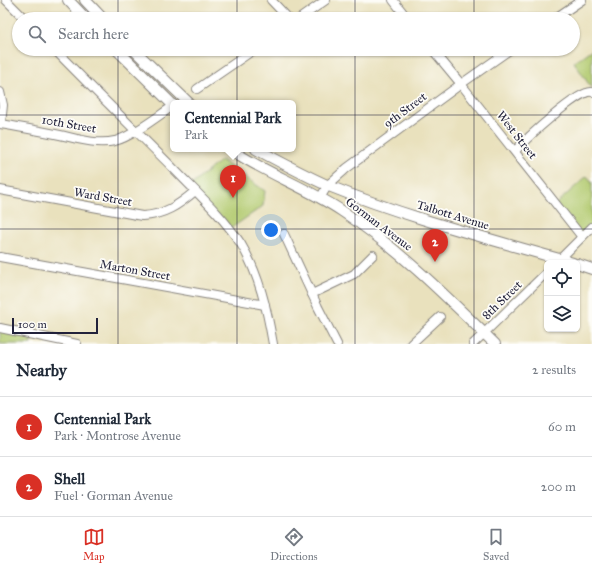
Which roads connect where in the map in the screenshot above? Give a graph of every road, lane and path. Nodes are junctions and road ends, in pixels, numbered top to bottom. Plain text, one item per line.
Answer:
1 (6, 0) edge
2 (68, 0) edge
3 (85, 0) edge
4 (271, 0) edge
5 (326, 0) edge
6 (393, 0) edge
7 (582, 0) edge
8 (18, 12) edge
9 (79, 12) edge
10 (96, 12) edge
11 (282, 12) edge
12 (309, 12) edge
13 (402, 12) edge
14 (564, 12) edge
15 (61, 56) edge
16 (123, 56) edge
17 (140, 56) edge
18 (245, 56) edge
19 (438, 56) edge
20 (501, 56) edge
21 (461, 84) junction
22 (197, 89) dead end
23 (591, 91) edge
24 (0, 92) edge
25 (182, 100) edge
26 (170, 103) edge
27 (170, 108) edge
28 (1, 124) edge
29 (136, 130) junction
30 (515, 151) junction
31 (235, 152) edge
32 (262, 152) edge
33 (328, 185) junction
34 (0, 190) edge
35 (195, 191) junction
36 (320, 198) junction
37 (592, 227) edge
38 (284, 234) dead end
39 (582, 237) junction
40 (373, 255) dead end
41 (0, 257) edge
42 (555, 260) edge
43 (559, 260) edge
44 (580, 265) edge
45 (592, 269) edge
46 (544, 275) edge
47 (312, 294) junction
48 (265, 305) junction
49 (440, 317) dead end
50 (0, 328) edge
51 (484, 334) junction
52 (32, 335) junction
53 (31, 344) edge
54 (77, 344) edge
55 (274, 344) edge
56 (337, 344) edge
57 (411, 344) edge
58 (473, 344) edge
59 (495, 344) edge

1 - 8 street
2 - 9 main road
3 - 10 main road
4 - 11 street
5 - 12 street
6 - 13 street
7 - 14 street
15 - 29 street
16 - 26 main road
17 - 25 main road
18 - 22 street
19 - 21 street, West Street
20 - 21 street, 9th Street
21 - 30 street, West Street
21 - 33 street, 9th Street
23 - 30 street
24 - 28 street
27 - 29 street, 10th Street
28 - 29 street, 10th Street
29 - 35 street
30 - 39 street, West Street
31 - 36 main road, Gorman Avenue
32 - 33 main road
33 - 36 street, 9th Street
33 - 42 main road, Talbott Avenue
34 - 35 street, Ward Street
35 - 48 street
36 - 51 main road, Gorman Avenue
37 - 39 street
38 - 47 street
39 - 43 street
40 - 47 street
41 - 48 street, Marton Street
44 - 45 main road
46 - 51 street, 8th Street
47 - 56 street
48 - 55 street
49 - 57 street
50 - 52 street
51 - 58 street, 8th Street
51 - 59 main road, Gorman Avenue
52 - 53 street
52 - 54 street

